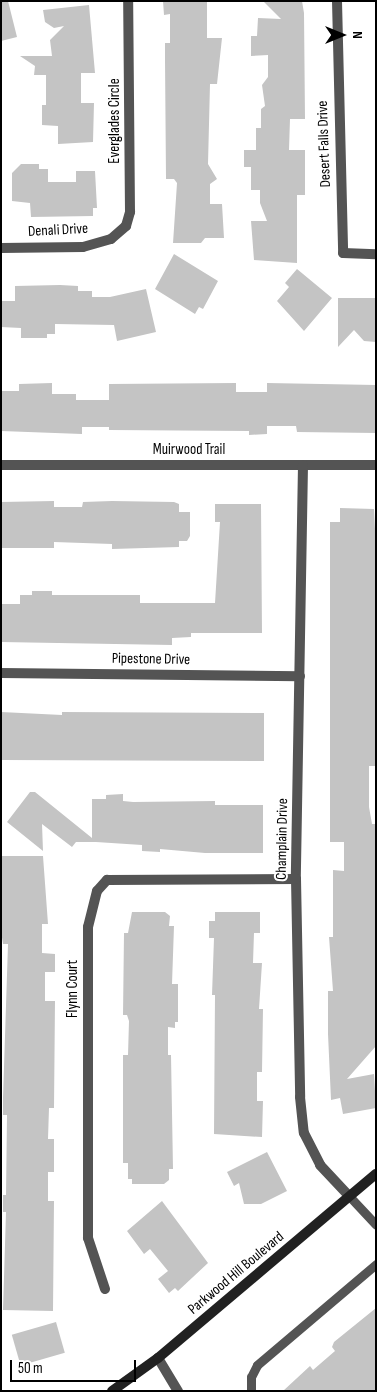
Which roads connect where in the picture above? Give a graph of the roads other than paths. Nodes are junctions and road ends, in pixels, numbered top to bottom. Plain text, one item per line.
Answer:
1 (128, 1) edge
2 (337, 1) edge
3 (116, 236) joint
4 (1, 248) edge
5 (376, 254) edge
6 (1, 465) edge
7 (303, 465) junction
8 (376, 466) edge
9 (1, 673) edge
10 (300, 676) junction
11 (296, 879) junction
12 (376, 1174) edge
13 (350, 1196) junction
14 (376, 1225) edge
15 (376, 1264) edge
16 (105, 1289) dead end
17 (158, 1358) junction
18 (112, 1391) edge
19 (178, 1391) edge
20 (251, 1391) edge

1 - 3 street, Everglades Circle
2 - 5 street, Desert Falls Drive
3 - 4 street, Denali Drive
6 - 7 street, Muirwood Trail
7 - 8 street, Muirwood Trail
7 - 10 street, Champlain Drive
9 - 10 street, Pipestone Drive
10 - 11 street, Champlain Drive
11 - 13 street, Champlain Drive
11 - 16 street, Flynn Court
12 - 13 street, Parkwood Hill Boulevard
13 - 14 lane
13 - 17 street, Parkwood Hill Boulevard
15 - 20 lane
17 - 18 street, Parkwood Hill Boulevard
17 - 19 street

